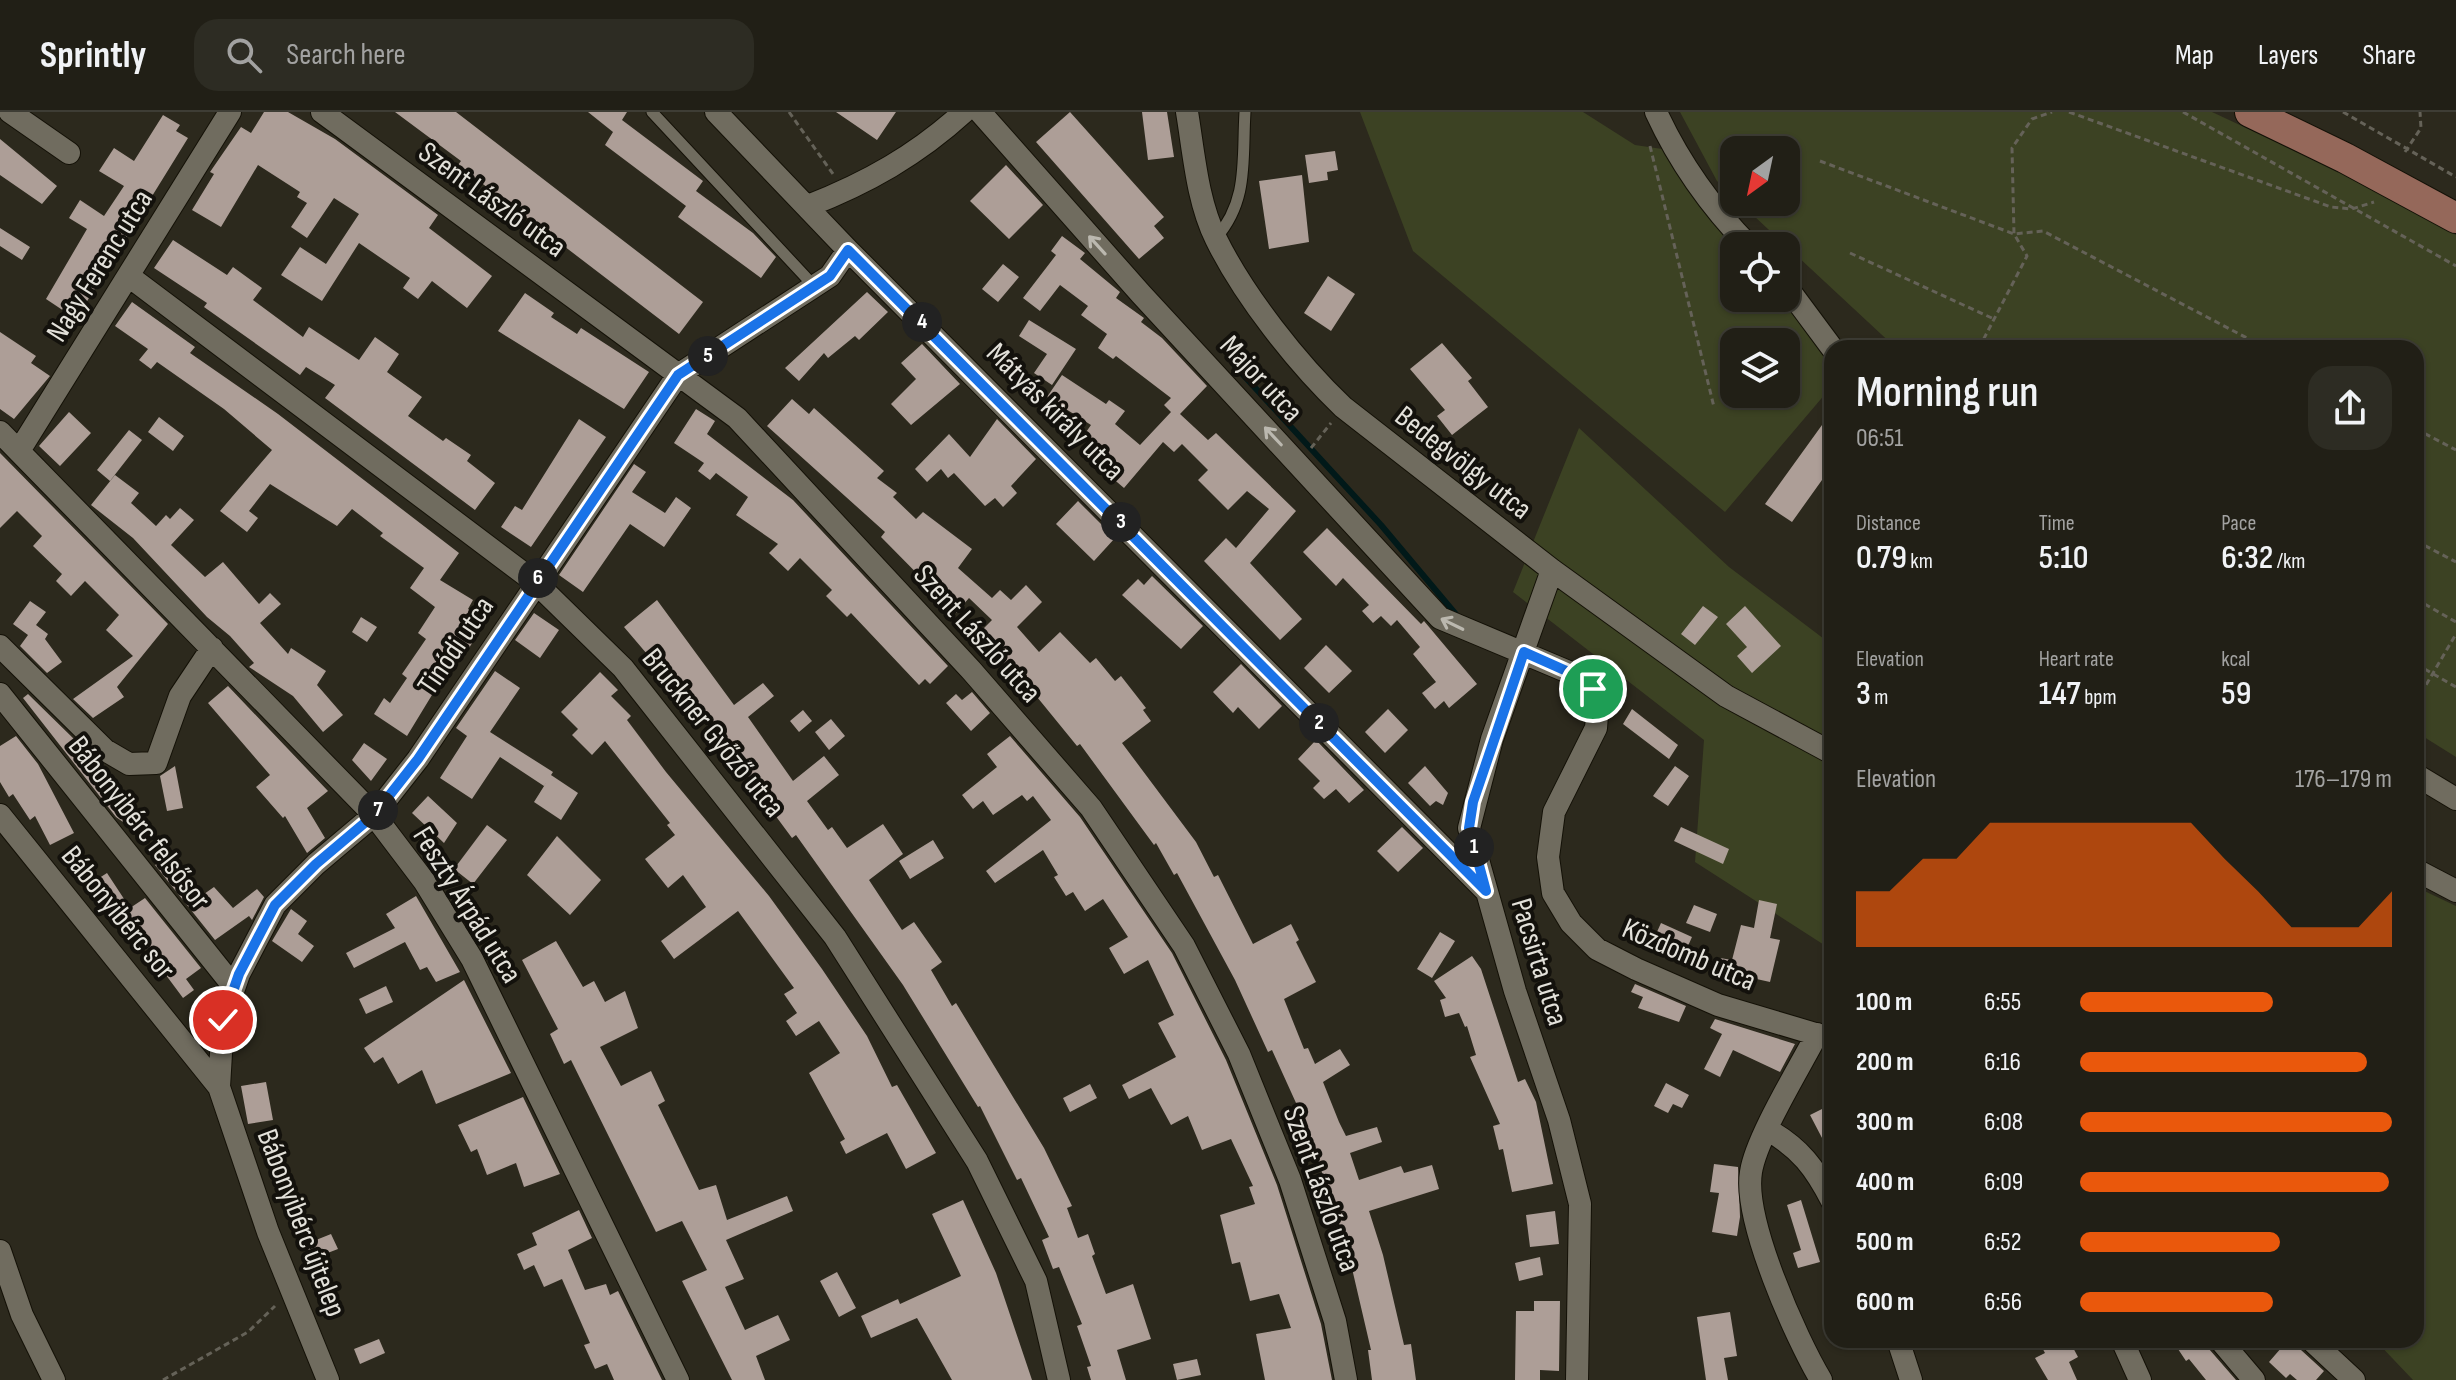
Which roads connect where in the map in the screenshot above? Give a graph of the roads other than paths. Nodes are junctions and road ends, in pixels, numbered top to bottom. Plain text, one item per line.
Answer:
1 (10, 112) edge
2 (230, 112) edge
3 (322, 112) edge
4 (652, 112) edge
5 (716, 112) edge
6 (964, 112) edge
7 (980, 112) edge
8 (1187, 112) edge
9 (1245, 112) edge
10 (2250, 112) edge
11 (1658, 116) edge
12 (69, 153) dead end
13 (808, 206) junction
14 (2456, 218) edge
15 (1736, 232) edge
16 (1216, 238) junction
17 (848, 250) junction
18 (130, 277) junction
19 (814, 286) junction
20 (1800, 305) edge
21 (1826, 340) edge
22 (678, 375) junction
23 (0, 432) edge
24 (19, 451) junction
25 (1552, 570) junction
26 (535, 582) junction
27 (0, 646) edge
28 (212, 648) junction
29 (1524, 652) junction
30 (0, 694) edge
31 (1824, 750) edge
32 (2424, 780) edge
33 (2456, 799) edge
34 (0, 815) edge
35 (374, 815) junction
36 (2424, 874) edge
37 (1486, 891) junction
38 (2456, 891) edge
39 (234, 987) junction
40 (1824, 1036) edge
41 (1824, 1038) edge
42 (219, 1087) junction
43 (1768, 1130) junction
44 (1824, 1185) edge
45 (0, 1251) edge
46 (1901, 1348) edge
47 (2126, 1348) edge
48 (2227, 1348) edge
49 (2320, 1348) edge
50 (54, 1380) edge
51 (328, 1380) edge
52 (678, 1380) edge
53 (1059, 1380) edge
54 (1346, 1380) edge
55 (1577, 1380) edge
56 (1821, 1380) edge
57 (1911, 1380) edge
58 (2140, 1380) edge
59 (2254, 1380) edge
60 (2354, 1380) edge

1 - 12 street
2 - 18 street, Nagy Ferenc utca
3 - 22 street, Szent László utca
4 - 19 lane
5 - 13 street, Mátyás király utca
6 - 13 street
29 -> 7 street, Major utca
8 - 16 street, Bedegvölgy utca
9 - 16 lane
10 - 14 street
11 - 15 street
13 - 17 street, Mátyás király utca
16 - 25 street, Bedegvölgy utca
17 - 19 street, Tinódi utca
17 - 37 street, Mátyás király utca
18 - 24 street, Nagy Ferenc utca
18 - 26 street, Bruckner Győző utca
19 - 22 street, Tinódi utca
20 - 21 street
22 - 26 street, Tinódi utca
22 - 54 street, Szent László utca
23 - 24 street, Feszty Árpád utca
24 - 28 street, Feszty Árpád utca
25 - 29 street, Pacsirta utca
25 - 31 street, Bedegvölgy utca
26 - 35 street, Tinódi utca
26 - 53 street, Bruckner Győző utca
27 - 28 street
28 - 35 street, Feszty Árpád utca
29 - 37 street, Pacsirta utca
29 - 40 street, Közdomb utca
30 - 39 street, Bábonyibérc felsősor
32 - 33 street
34 - 42 street, Bábonyibérc sor
35 - 39 street, Tinódi utca
35 - 52 street, Feszty Árpád utca
36 - 38 street
37 - 55 street, Pacsirta utca
39 - 42 street, Tinódi utca
41 - 43 street
42 - 51 street, Bábonyibérc újtelep
43 - 44 street
43 - 56 street
45 - 50 street
46 - 57 street
47 - 58 street
48 - 59 street
49 - 60 street

